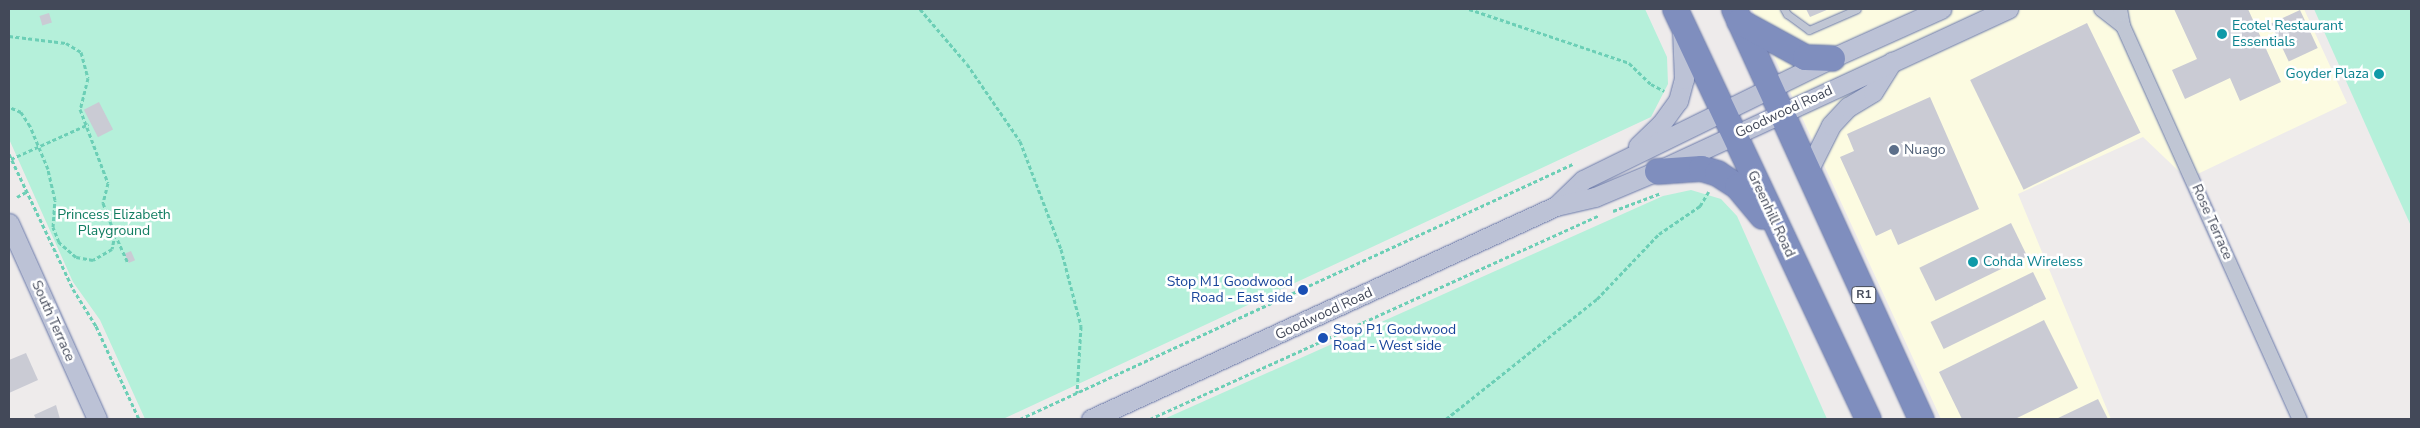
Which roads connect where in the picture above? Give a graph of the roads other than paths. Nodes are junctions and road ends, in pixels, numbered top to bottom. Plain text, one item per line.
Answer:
1 (1784, 9) edge
2 (1857, 9) edge
3 (1941, 9) edge
4 (2008, 9) edge
5 (2101, 9) edge
6 (2120, 9) edge
7 (1737, 15) edge
8 (1678, 17) edge
9 (2123, 26) junction
10 (1832, 58) junction
11 (1892, 62) junction
12 (1770, 88) junction
13 (1722, 111) junction
14 (1782, 113) junction
15 (1734, 136) junction
16 (1622, 160) junction
17 (1808, 171) junction
18 (1663, 180) junction
19 (1556, 206) junction
20 (9, 223) edge
21 (1788, 250) junction
22 (97, 419) edge
23 (1091, 419) edge
24 (1868, 419) edge
25 (1920, 419) edge
26 (2300, 419) edge

1 - 2 lane
3 - 10 main road, Goodwood Road
4 - 11 main road, Goodwood Road
5 - 9 street, Rose Terrace
6 - 9 street, Rose Terrace
7 - 10 highway
7 - 12 highway, R1
8 - 13 highway, Greenhill Road
8 - 16 main road
9 - 26 street, Rose Terrace
10 - 12 main road, Goodwood Road
11 - 14 main road, Goodwood Road
11 - 17 main road
12 - 13 main road, Goodwood Road
12 - 14 highway, R1
13 - 15 highway, Greenhill Road
13 - 16 main road, Goodwood Road
14 - 15 main road, Goodwood Road
14 - 17 highway, R1
15 - 18 main road, Goodwood Road
15 - 21 highway, Greenhill Road
16 - 19 main road, Goodwood Road
17 - 25 highway, R1
18 - 19 main road, Goodwood Road
18 - 21 highway
19 - 23 main road, Goodwood Road
20 - 22 main road, South Terrace
21 - 24 highway, Greenhill Road

